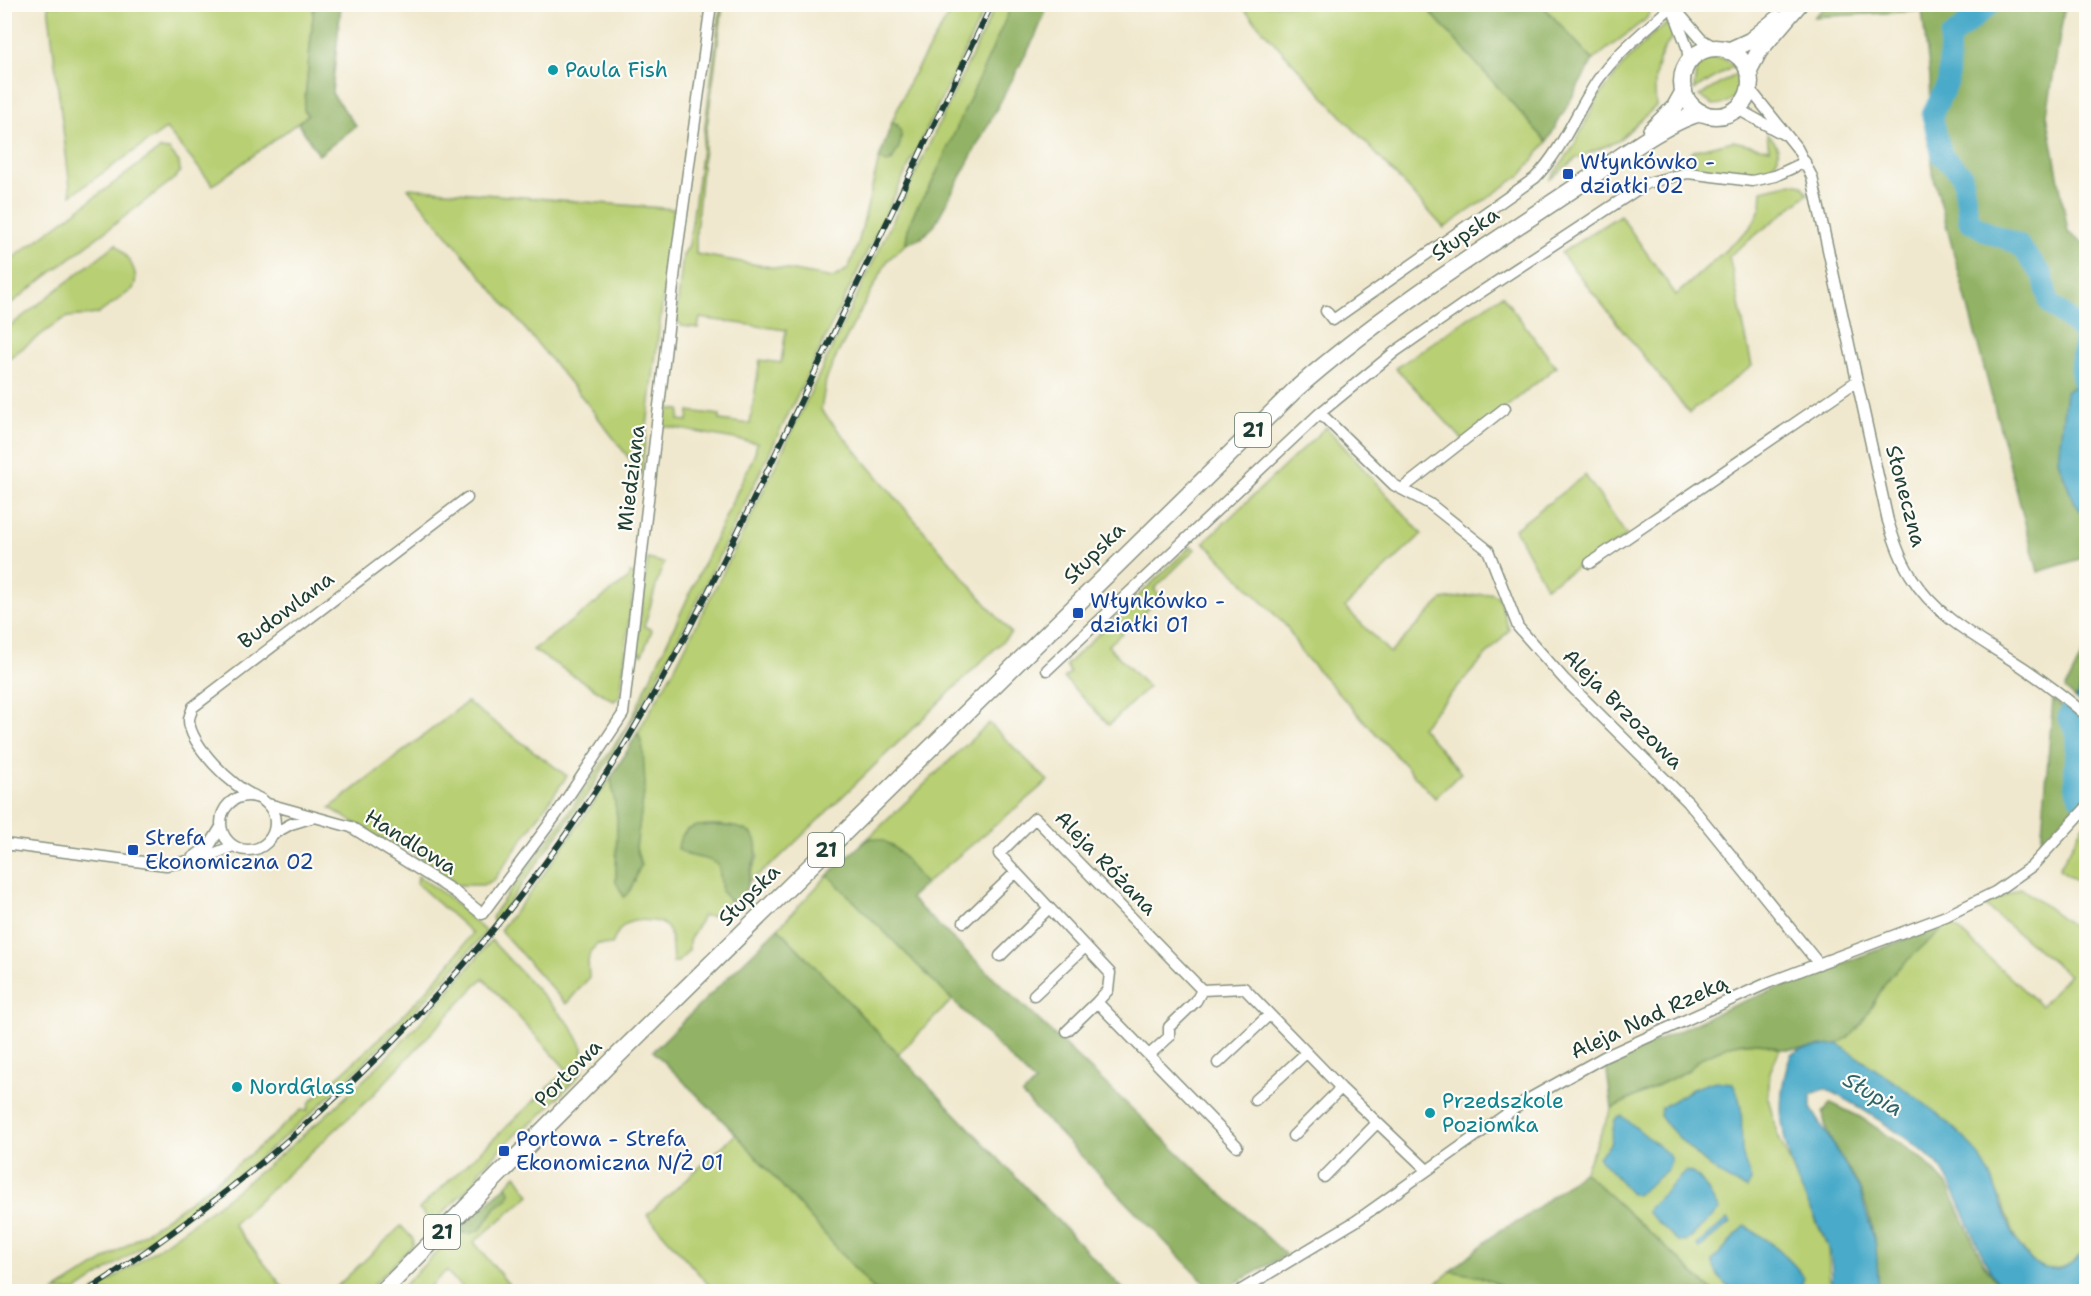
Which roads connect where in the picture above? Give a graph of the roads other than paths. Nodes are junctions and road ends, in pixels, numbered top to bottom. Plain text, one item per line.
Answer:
1 (711, 4) edge
2 (1797, 4) edge
3 (1671, 5) edge
4 (1722, 49) junction
5 (1689, 62) junction
6 (1748, 80) junction
7 (1684, 91) junction
8 (1734, 111) junction
9 (1703, 113) junction
10 (1788, 137) junction
11 (1630, 151) junction
12 (1805, 162) junction
13 (1326, 311) dead end
14 (1857, 381) junction
15 (1505, 408) dead end
16 (1320, 412) junction
17 (1402, 488) junction
18 (467, 498) dead end
19 (1590, 563) dead end
20 (1047, 670) dead end
21 (2086, 715) edge
22 (223, 776) junction
23 (255, 796) junction
24 (268, 804) junction
25 (225, 808) junction
26 (2084, 811) edge
27 (314, 817) junction
28 (221, 827) junction
29 (273, 834) junction
30 (4, 844) edge
31 (233, 846) junction
32 (187, 862) junction
33 (1016, 872) junction
34 (1049, 908) junction
35 (482, 914) joint
36 (964, 922) dead end
37 (1085, 947) junction
38 (1000, 956) dead end
39 (1819, 964) junction
40 (1202, 990) junction
41 (1034, 995) dead end
42 (1097, 1002) junction
43 (1269, 1015) junction
44 (1067, 1031) dead end
45 (634, 1040) joint
46 (1306, 1053) junction
47 (1149, 1055) junction
48 (1218, 1063) dead end
49 (1341, 1088) junction
50 (1255, 1100) dead end
51 (1377, 1123) junction
52 (1293, 1136) dead end
53 (1237, 1146) dead end
54 (1426, 1169) junction
55 (1324, 1177) dead end
56 (382, 1292) edge
57 (1238, 1292) edge

1 - 35 street, Miedziana
2 - 4 main road
2 - 6 main road
3 - 4 street
3 - 5 street
3 - 13 street
4 - 5 main road
4 - 6 main road
5 - 7 main road, 21
6 - 8 main road
6 - 10 street, Słoneczna
7 - 9 main road
7 - 11 main road, Słupska / 21
8 - 9 main road, 21
8 - 10 street, Słoneczna
9 - 11 main road, Słupska / 21
10 - 12 street, Słoneczna
11 - 45 main road, Słupska / 21
12 - 14 street, Słoneczna
12 - 16 street
14 - 19 street
14 - 21 street, Słoneczna
15 - 17 street
16 - 17 street, Aleja Brzozowa
16 - 20 street
17 - 39 street, Aleja Brzozowa
18 - 22 street, Budowlana
22 - 23 street, Handlowa
22 - 25 street
23 - 24 street, Handlowa
23 - 25 street
24 - 27 street, Handlowa
24 - 29 street
25 - 28 street
26 - 39 street, Aleja Nad Rzeką
27 - 29 street
27 - 35 street, Handlowa
28 - 31 street
28 - 32 street
29 - 31 street
30 - 32 street
31 - 32 street
33 - 34 street, Aleja Różana
33 - 36 street
33 - 40 street, Aleja Różana
34 - 37 street, Aleja Różana
34 - 38 street
37 - 41 street
37 - 42 street, Aleja Różana
39 - 54 street, Aleja Nad Rzeką
40 - 43 street
40 - 47 street
42 - 44 street, Aleja Różana
42 - 47 street
43 - 46 street
43 - 48 street
45 - 56 main road, Portowa / 21
46 - 49 street
46 - 50 street
47 - 53 street
49 - 51 street
49 - 52 street
51 - 54 street
51 - 55 street
54 - 57 street, Aleja Nad Rzeką

